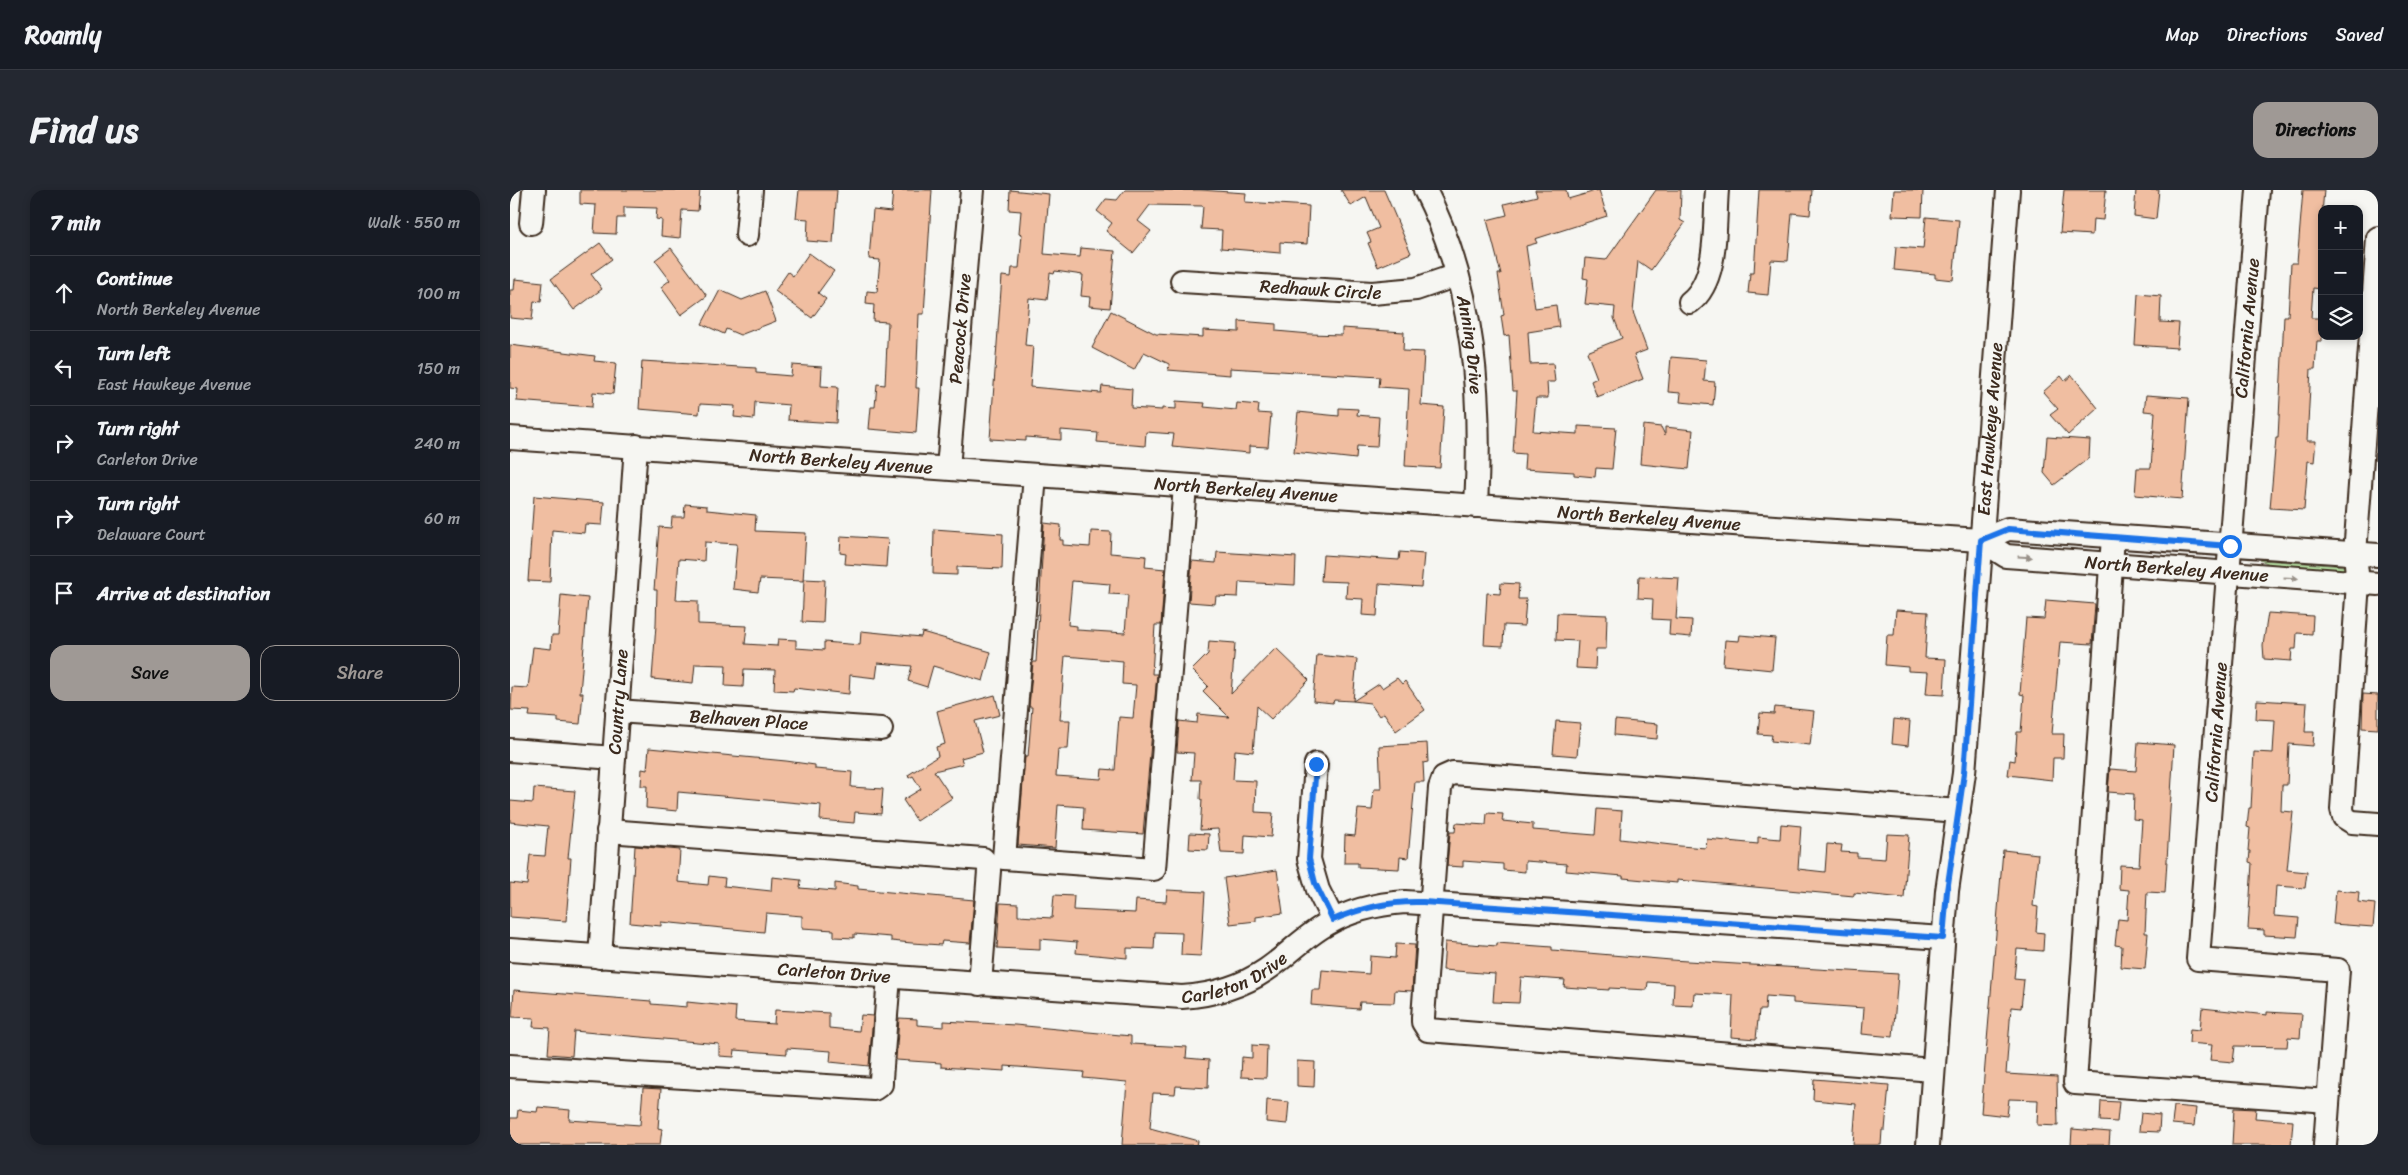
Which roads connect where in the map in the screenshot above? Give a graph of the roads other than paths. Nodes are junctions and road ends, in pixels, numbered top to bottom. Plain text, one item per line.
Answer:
1 (534, 190) edge
2 (750, 190) edge
3 (972, 190) edge
4 (1717, 190) edge
5 (2008, 190) edge
6 (2258, 190) edge
7 (1434, 192) edge
8 (531, 223) dead end
9 (747, 235) dead end
10 (2378, 238) edge
11 (1457, 275) junction
12 (1182, 281) dead end
13 (1690, 302) dead end
14 (510, 438) edge
15 (636, 446) junction
16 (948, 468) junction
17 (1035, 475) junction
18 (1185, 486) junction
19 (1476, 506) junction
20 (2113, 537) junction
21 (1981, 540) junction
22 (2230, 546) junction
23 (2355, 554) junction
24 (2378, 555) edge
25 (2111, 564) junction
26 (2228, 573) junction
27 (2373, 584) edge
28 (617, 711) junction
29 (881, 729) dead end
30 (510, 750) edge
31 (614, 758) junction
32 (1316, 764) dead end
33 (1959, 811) junction
34 (2378, 824) edge
35 (608, 831) junction
36 (1431, 902) junction
37 (1333, 920) junction
38 (1943, 938) junction
39 (510, 950) edge
40 (600, 957) junction
41 (890, 977) junction
42 (980, 984) junction
43 (510, 1066) edge
44 (1933, 1070) junction
45 (2328, 1101) junction
46 (1928, 1145) edge
47 (2325, 1145) edge

1 - 8 street
2 - 9 street
3 - 16 street, Peacock Drive
4 - 13 street
5 - 21 street, East Hawkeye Avenue
6 - 22 street, California Avenue
7 - 11 street, Anning Drive
10 - 23 street
11 - 12 street, Redhawk Circle
11 - 19 street, Anning Drive
14 - 15 street, North Berkeley Avenue
15 - 16 street, North Berkeley Avenue
15 - 28 street, Country Lane
16 - 17 street, North Berkeley Avenue
17 - 18 street, North Berkeley Avenue
17 - 18 street
18 - 19 street, North Berkeley Avenue
19 - 21 street, North Berkeley Avenue
20 - 21 street, North Berkeley Avenue
20 - 22 street, North Berkeley Avenue
20 - 25 street
21 -> 25 street, North Berkeley Avenue
21 - 33 street, East Hawkeye Avenue
22 - 23 street, North Berkeley Avenue
22 - 26 street, California Avenue
23 - 24 street, North Berkeley Avenue
23 - 27 street
25 - 26 street, North Berkeley Avenue
25 - 45 street
26 -> 27 street, North Berkeley Avenue
26 - 45 street, California Avenue
27 - 34 street
28 - 29 street, Belhaven Place
28 - 31 street, Country Lane
30 - 31 street
31 - 35 street, Country Lane
32 - 37 street
33 - 36 street
33 - 38 street, East Hawkeye Avenue
35 - 40 street, Country Lane
35 - 42 street
36 - 37 street, Carleton Drive
36 - 38 street, Carleton Drive
36 - 44 street
37 - 42 street, Carleton Drive
38 - 44 street, East Hawkeye Avenue
39 - 40 street, Carleton Drive
40 - 41 street, Carleton Drive
41 - 42 street, Carleton Drive
41 - 43 street
44 - 46 street, East Hawkeye Avenue
45 - 47 street, California Avenue

